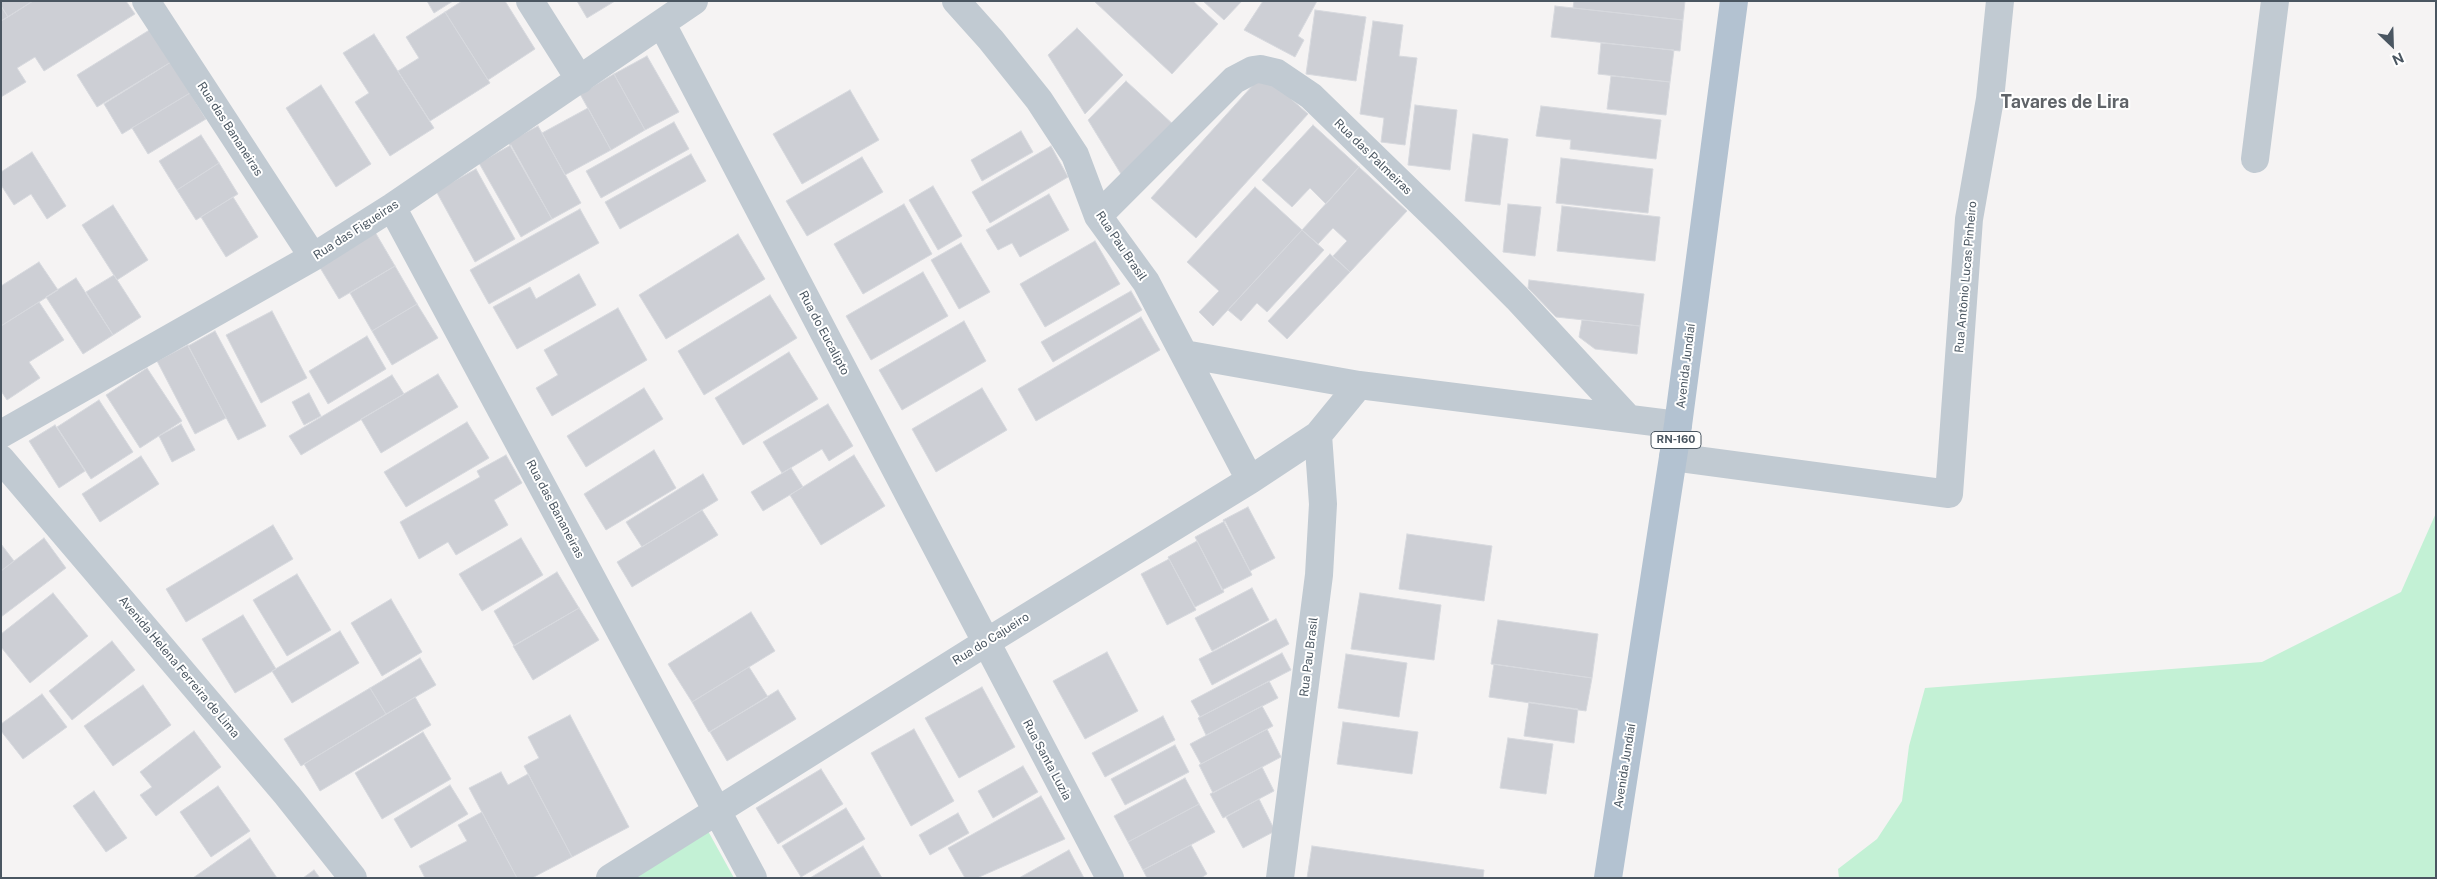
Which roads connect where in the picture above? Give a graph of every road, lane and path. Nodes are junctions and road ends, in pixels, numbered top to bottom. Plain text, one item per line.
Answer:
1 (146, 1) edge
2 (530, 1) edge
3 (694, 1) edge
4 (956, 1) edge
5 (1734, 1) edge
6 (2000, 1) edge
7 (2275, 1) edge
8 (662, 24) junction
9 (580, 80) junction
10 (2256, 159) dead end
11 (392, 207) junction
12 (1098, 216) junction
13 (313, 257) junction
14 (1184, 354) junction
15 (1359, 385) junction
16 (1629, 420) junction
17 (1678, 425) junction
18 (1, 434) edge
19 (1318, 435) junction
20 (1673, 457) junction
21 (1, 459) edge
22 (1250, 480) junction
23 (985, 643) junction
24 (718, 812) junction
25 (353, 878) edge
26 (610, 878) edge
27 (753, 878) edge
28 (1110, 878) edge
29 (1280, 878) edge
30 (1608, 878) edge

1 - 13 street, Rua das Bananeiras
2 - 9 street
3 - 8 street, Rua das Figueiras
4 - 12 street, Rua Pau Brasil
5 - 17 main road, Avenida Jundiaí / RN-160
6 - 20 street, Rua Antônio Lucas Pinheiro
7 - 10 street
8 - 9 street, Rua das Figueiras
8 - 23 street, Rua do Eucalipto
9 - 11 street, Rua das Figueiras
11 - 13 street, Rua das Figueiras
11 - 24 street, Rua das Bananeiras
12 - 14 street, Rua Pau Brasil
12 - 16 street, Rua das Palmeiras
13 - 18 street, Rua das Figueiras
14 - 15 street
14 - 22 street, Rua Pau Brasil
15 - 16 street
15 - 19 street, Rua do Cajueiro
16 - 17 street
17 - 20 main road, Avenida Jundiaí / RN-160
19 - 22 street, Rua do Cajueiro
19 - 29 street, Rua Pau Brasil
20 - 30 main road, Avenida Jundiaí / RN-160
21 - 25 street, Avenida Helena Ferreira de Lima
22 - 23 street, Rua do Cajueiro
23 - 24 street, Rua do Cajueiro
23 - 28 street, Rua Santa Luzia
24 - 26 street, Rua do Cajueiro
24 - 27 street, Rua das Bananeiras

